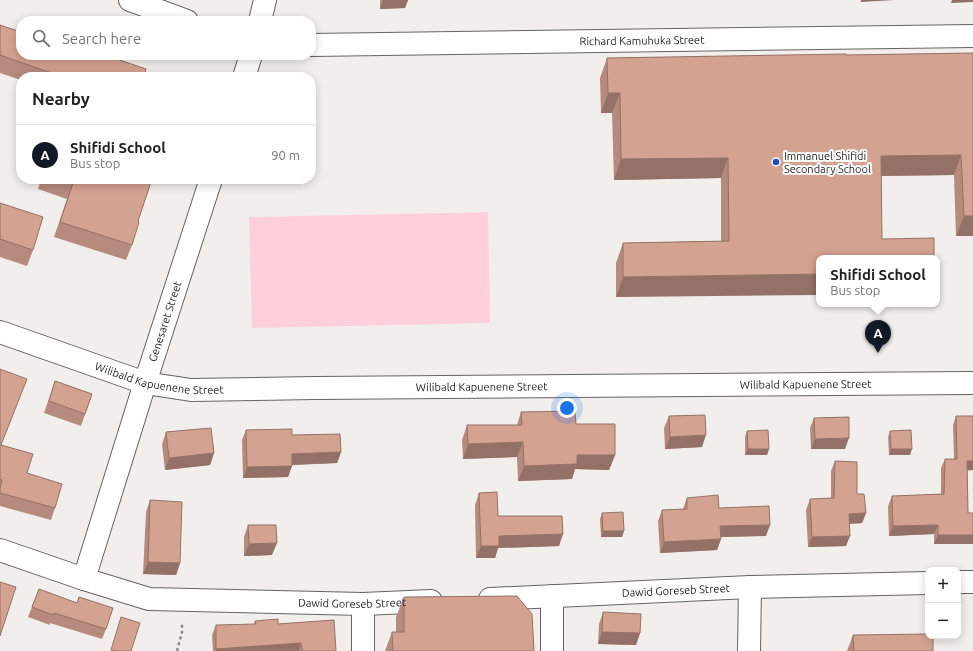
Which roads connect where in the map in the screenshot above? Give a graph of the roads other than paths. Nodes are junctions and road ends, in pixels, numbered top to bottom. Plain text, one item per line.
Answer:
1 (130, 0) edge
2 (265, 0) edge
3 (173, 16) edge
4 (261, 16) edge
5 (973, 36) edge
6 (316, 45) edge
7 (249, 60) edge
8 (246, 72) edge
9 (209, 184) edge
10 (0, 332) edge
11 (145, 383) junction
12 (973, 383) edge
13 (0, 550) edge
14 (84, 579) junction
15 (961, 582) edge
16 (973, 582) edge
17 (925, 583) edge
18 (750, 587) junction
19 (552, 596) junction
20 (473, 600) edge
21 (450, 601) edge
22 (363, 604) junction
23 (362, 651) edge
24 (552, 651) edge
25 (749, 651) edge

1 - 3 street
2 - 4 street
5 - 6 street, Richard Kamuhuka Street
7 - 8 street
9 - 11 street, Genesaret Street
10 - 11 street, Wilibald Kapuenene Street
11 - 12 street, Wilibald Kapuenene Street
11 - 14 street, Genesaret Street
13 - 14 street, Dawid Goreseb Street
14 - 22 street, Dawid Goreseb Street
15 - 16 street
17 - 18 street, Dawid Goreseb Street
18 - 19 street, Dawid Goreseb Street
18 - 25 street
19 - 20 street, Dawid Goreseb Street
19 - 24 street
21 - 22 street, Dawid Goreseb Street
22 - 23 street

